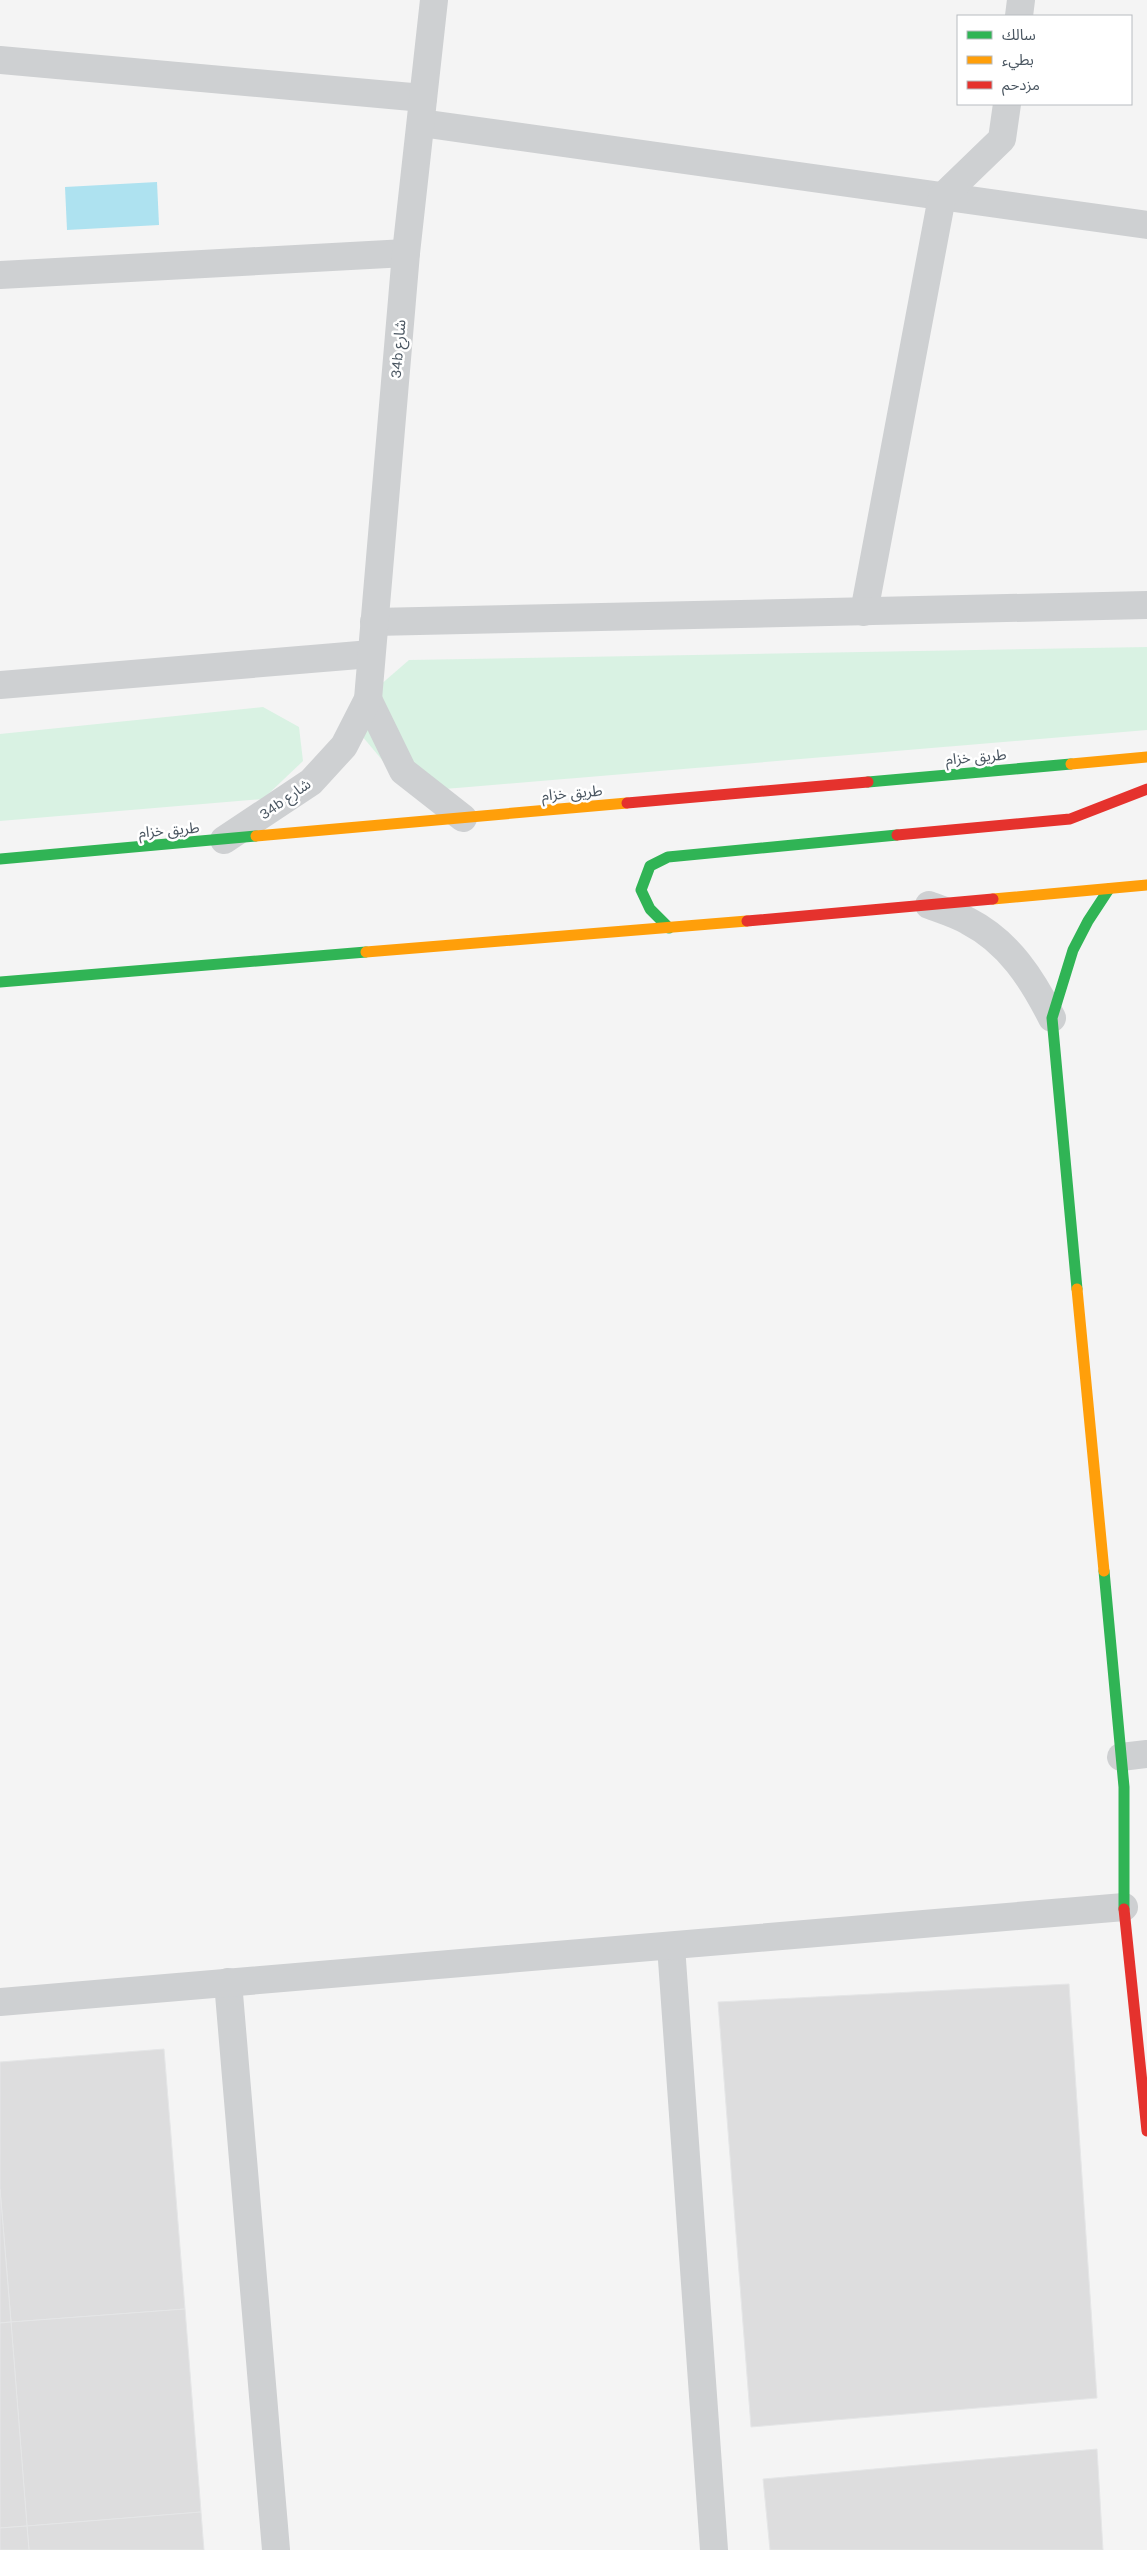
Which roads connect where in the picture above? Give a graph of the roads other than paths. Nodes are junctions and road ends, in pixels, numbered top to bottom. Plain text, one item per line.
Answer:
1 (434, 0) edge
2 (1021, 0) edge
3 (1019, 15) edge
4 (0, 60) edge
5 (1007, 105) edge
6 (422, 110) junction
7 (942, 197) junction
8 (1147, 225) edge
9 (406, 253) junction
10 (0, 275) edge
11 (1147, 605) edge
12 (864, 612) junction
13 (374, 622) junction
14 (371, 654) junction
15 (0, 685) edge
16 (368, 698) junction
17 (1147, 757) edge
18 (1147, 789) edge
19 (464, 818) junction
20 (224, 840) junction
21 (0, 859) edge
22 (1147, 885) edge
23 (1109, 889) junction
24 (929, 905) junction
25 (670, 928) junction
26 (0, 982) edge
27 (1052, 1018) junction
28 (1134, 1755) edge
29 (1124, 1907) junction
30 (671, 1946) junction
31 (228, 1982) junction
32 (0, 2002) edge
33 (1147, 2131) edge
34 (276, 2550) edge
35 (714, 2550) edge

1 - 6 street, 34b شارع
2 - 3 street
4 - 6 street
5 - 7 street
6 - 7 street
6 - 9 street, 34b شارع
7 - 8 street
7 - 12 street
9 - 10 street
9 - 13 street, 34b شارع
11 - 12 street
12 - 13 street
13 - 14 street, 34b شارع
14 - 15 street
14 - 16 street, 34b شارع
16 - 19 street, 34b شارع
16 - 20 street, 34b شارع
17 - 19 main road, طريق خزام
18 - 25 main road
19 - 20 main road, طريق خزام
20 - 21 main road, طريق خزام
22 - 23 main road
23 - 24 main road
23 - 27 main road
24 - 25 main road
24 - 27 street
25 - 26 main road
27 - 28 main road
28 - 29 main road
29 - 30 street
29 - 33 main road
30 - 31 street
30 - 35 street
31 - 32 street
31 - 34 street

